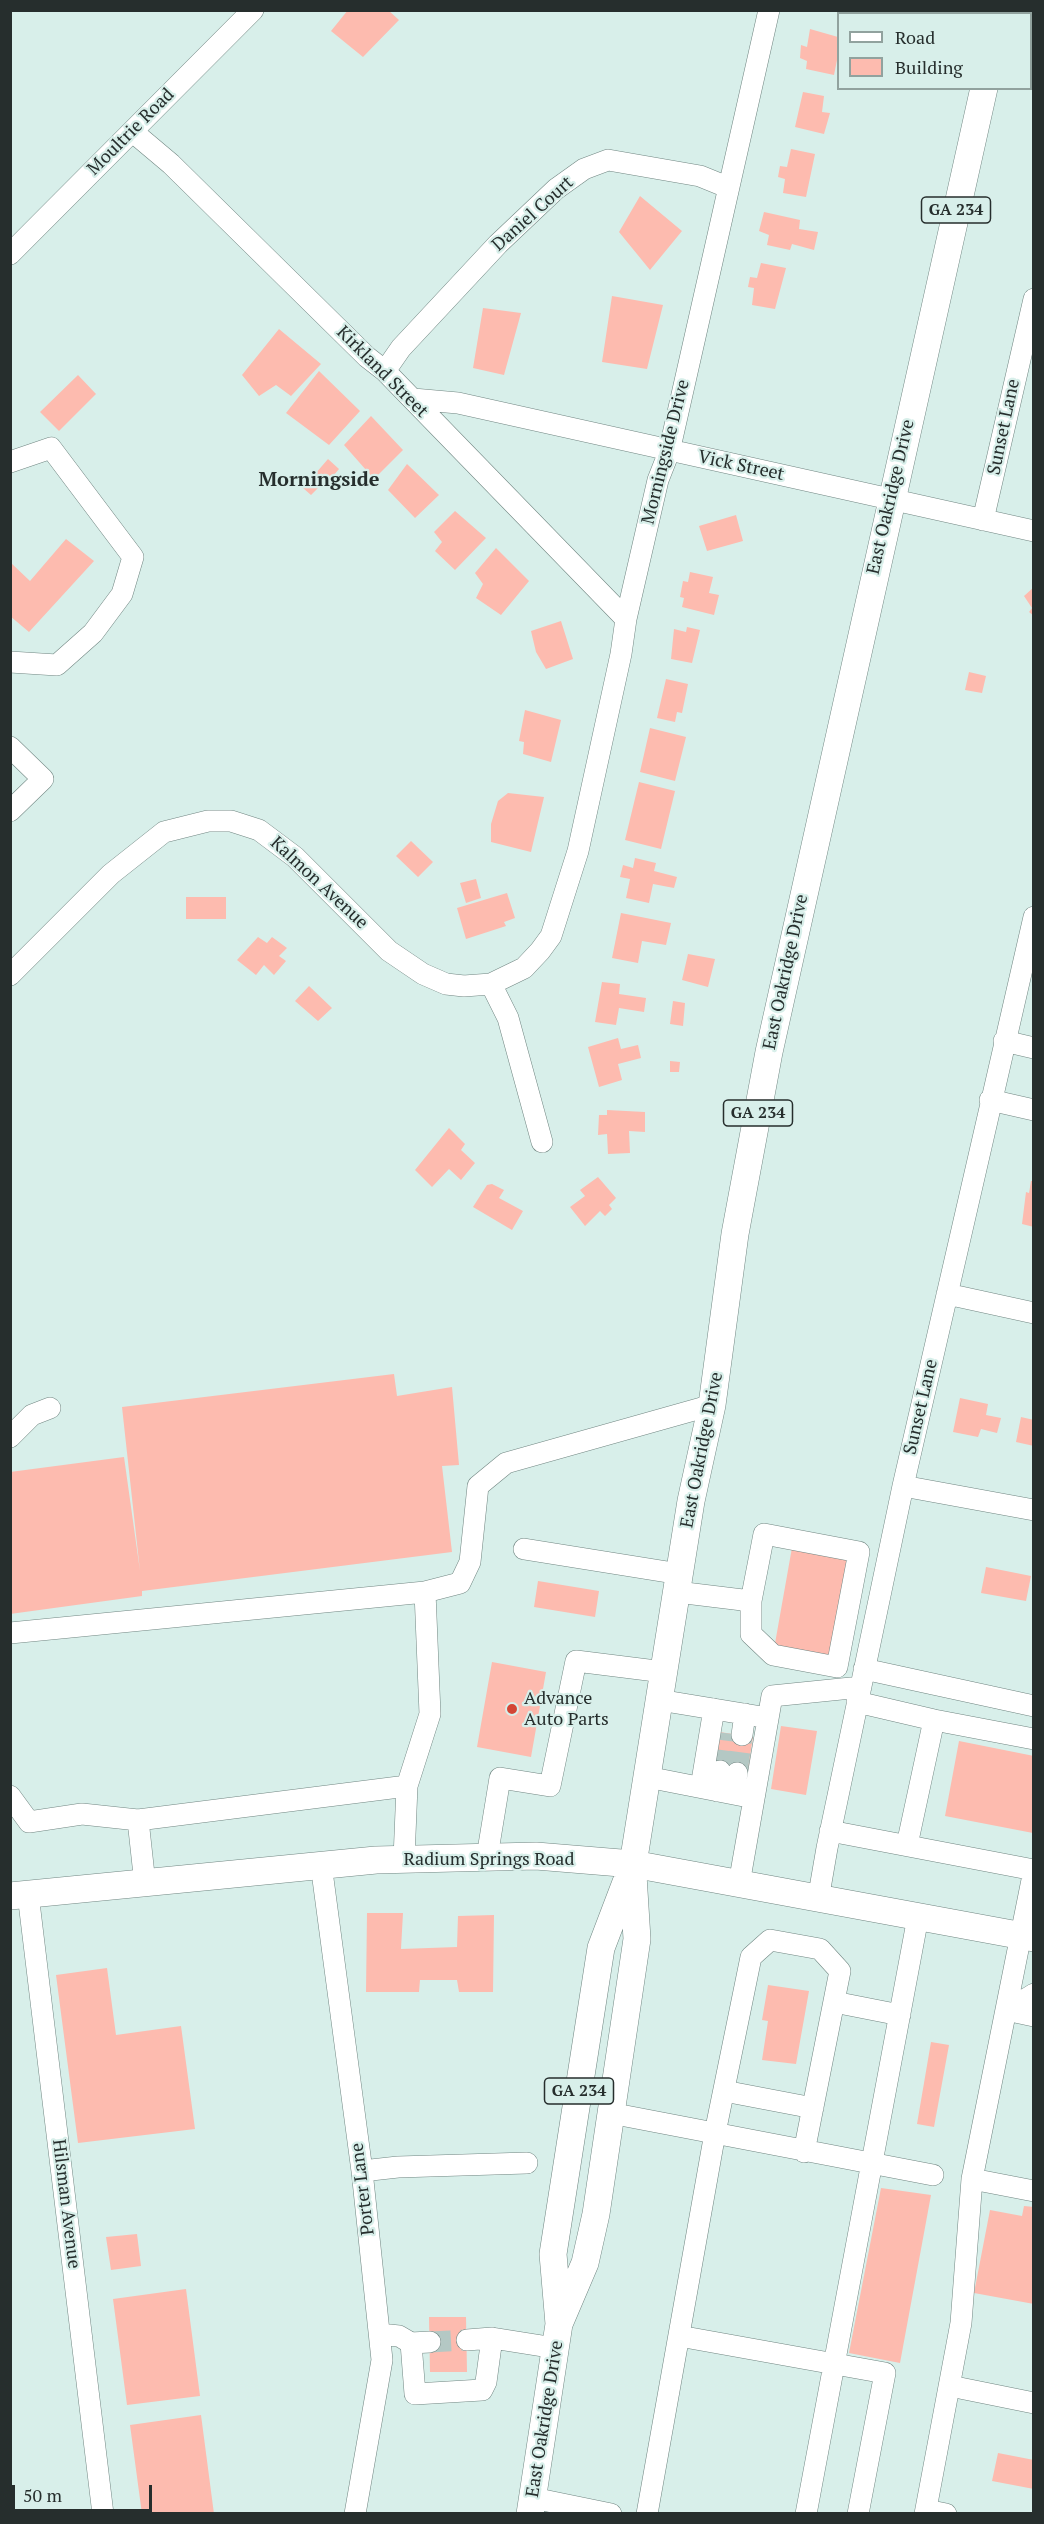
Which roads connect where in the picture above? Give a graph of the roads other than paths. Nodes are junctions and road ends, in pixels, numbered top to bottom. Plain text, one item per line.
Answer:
1 (253, 10) edge
2 (769, 10) edge
3 (984, 90) edge
4 (133, 132) junction
5 (727, 187) junction
6 (10, 254) edge
7 (1034, 299) edge
8 (385, 371) junction
9 (413, 399) junction
10 (669, 452) junction
11 (10, 462) edge
12 (891, 498) junction
13 (983, 520) junction
14 (1034, 531) edge
15 (626, 619) junction
16 (10, 662) edge
17 (10, 747) edge
18 (10, 811) edge
19 (565, 893) joint
20 (1034, 917) edge
21 (10, 975) edge
22 (490, 984) junction
23 (1004, 1041) junction
24 (1034, 1048) edge
25 (990, 1100) junction
26 (1034, 1110) edge
27 (542, 1142) dead end
28 (947, 1294) junction
29 (1034, 1313) edge
30 (712, 1405) junction
31 (50, 1408) dead end
32 (10, 1437) edge
33 (903, 1486) junction
34 (1034, 1510) edge
35 (524, 1549) dead end
36 (678, 1583) junction
37 (425, 1592) junction
38 (751, 1601) junction
39 (10, 1634) edge
40 (841, 1648) junction
41 (664, 1672) junction
42 (863, 1678) junction
43 (659, 1700) junction
44 (1034, 1707) edge
45 (768, 1718) junction
46 (730, 1720) junction
47 (934, 1720) junction
48 (1034, 1739) edge
49 (647, 1777) junction
50 (407, 1786) junction
51 (727, 1786) junction
52 (10, 1796) edge
53 (138, 1820) junction
54 (830, 1831) junction
55 (907, 1845) junction
56 (487, 1857) junction
57 (404, 1859) junction
58 (321, 1864) junction
59 (633, 1864) junction
60 (145, 1884) junction
61 (739, 1884) junction
62 (19, 1895) edge
63 (818, 1900) junction
64 (918, 1917) junction
65 (1027, 1936) edge
66 (1034, 1994) edge
67 (834, 2002) junction
68 (1006, 2007) junction
69 (900, 2015) junction
70 (1034, 2016) edge
71 (724, 2091) junction
72 (813, 2108) junction
73 (610, 2113) junction
74 (716, 2133) junction
75 (804, 2152) junction
76 (527, 2163) dead end
77 (872, 2164) junction
78 (363, 2171) junction
79 (933, 2175) dead end
80 (972, 2179) junction
81 (1034, 2191) edge
82 (380, 2334) junction
83 (557, 2336) junction
84 (679, 2336) junction
85 (492, 2338) junction
86 (467, 2340) tunnel mouth
87 (834, 2364) junction
88 (950, 2386) junction
89 (1034, 2403) edge
90 (532, 2506) edge
91 (932, 2512) edge
92 (103, 2514) edge
93 (355, 2514) edge
94 (611, 2514) edge
95 (647, 2514) edge
96 (806, 2514) edge
97 (858, 2514) edge

1 - 4 street, Moultrie Road
2 - 5 street, Morningside Drive
3 - 12 main road, East Oakridge Drive / GA 234
4 - 6 street, Moultrie Road
4 - 8 street, Kirkland Street
5 - 8 street, Daniel Court
5 - 10 street, Morningside Drive
7 - 13 street, Sunset Lane
8 - 9 street, Kirkland Street
9 - 10 street, Vick Street
9 - 15 street, Kirkland Street
10 - 12 street, Vick Street
10 - 15 street, Morningside Drive
11 - 16 street
12 - 13 street, Vick Street
12 - 30 main road, East Oakridge Drive / GA 234
13 - 14 street, Vick Street
15 - 19 street, Morningside Drive
17 - 18 street
19 - 22 street, Kalmon Avenue
20 - 23 street, Sunset Lane
21 - 22 street, Kalmon Avenue
22 - 27 street
23 - 24 street
23 - 25 street, Sunset Lane
25 - 26 street
25 - 28 street, Sunset Lane
28 - 29 street
28 - 33 street, Sunset Lane
30 - 36 main road, East Oakridge Drive / GA 234
30 - 37 street
31 - 32 street
33 - 34 street
33 - 42 street, Sunset Lane
35 - 36 street
36 - 38 street
36 - 41 main road, East Oakridge Drive / GA 234
37 - 39 street
37 - 50 street
38 - 40 street
38 - 40 street
40 - 42 street
41 - 43 main road, East Oakridge Drive / GA 234
41 - 56 street
42 - 44 street
42 - 45 street
42 - 47 street
42 - 54 street, Sunset Lane
43 - 46 street
43 - 49 main road, East Oakridge Drive / GA 234
45 - 46 street
45 - 51 street
46 - 51 street
47 - 48 street
47 - 55 street
49 - 51 street
49 - 59 main road, East Oakridge Drive / GA 234
50 - 53 street
50 - 57 street
51 - 61 street
52 - 53 street
53 - 60 street
54 - 55 street
54 - 63 street, Sunset Lane
55 - 65 street
56 - 57 main road, Radium Springs Road
56 - 59 main road, Radium Springs Road
57 - 58 main road, Radium Springs Road
58 - 60 main road, Radium Springs Road
58 - 78 street, Porter Lane
59 - 61 main road, Radium Springs Road
59 - 73 main road, East Oakridge Drive / GA 234
59 - 83 main road, East Oakridge Drive / GA 234
60 - 62 main road, Radium Springs Road
61 - 63 main road, Radium Springs Road
62 - 92 street, Hilsman Avenue
63 - 64 main road, Radium Springs Road
64 - 65 main road, Radium Springs Road
64 - 69 street
65 - 68 street
66 - 68 street
67 - 69 street
67 - 71 street
67 - 72 street
68 - 70 street
68 - 80 street
69 - 77 street
71 - 72 street
71 - 74 street
72 - 75 street
73 - 74 street
73 - 83 main road, East Oakridge Drive / GA 234
74 - 75 street
74 - 84 street
75 - 77 street
76 - 78 street
77 - 79 street
77 - 87 street
78 - 82 street, Porter Lane
80 - 81 street
80 - 88 street
82 - 85 street
82 - 93 street, Porter Lane
83 - 85 street
83 - 90 main road, East Oakridge Drive / GA 234
84 - 87 street
84 - 95 street
85 - 86 street
87 - 96 street
87 - 97 street
88 - 89 street
88 - 91 street
90 - 94 street

